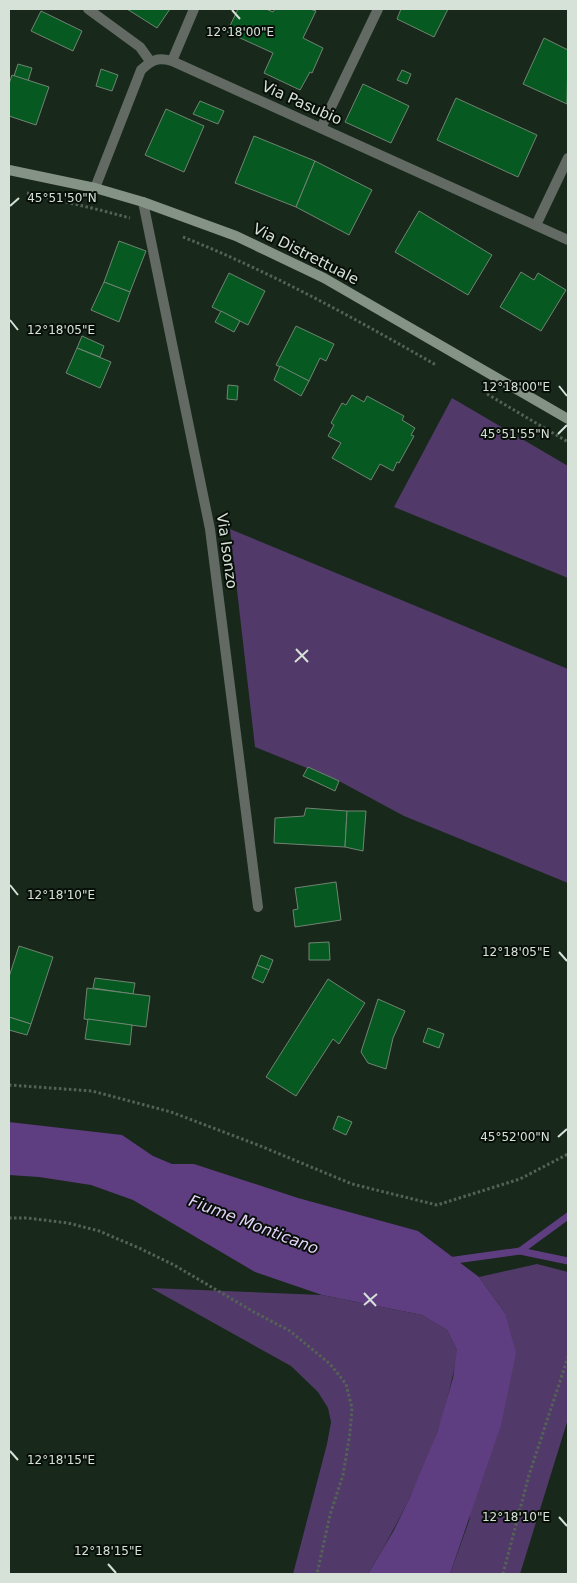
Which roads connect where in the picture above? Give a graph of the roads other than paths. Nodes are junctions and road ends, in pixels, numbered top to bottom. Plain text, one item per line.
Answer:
1 (88, 9) edge
2 (194, 9) edge
3 (378, 9) edge
4 (150, 61) junction
5 (172, 61) junction
6 (321, 128) junction
7 (568, 158) edge
8 (9, 170) edge
9 (95, 188) junction
10 (143, 202) junction
11 (536, 225) junction
12 (568, 240) edge
13 (568, 419) edge
14 (258, 908) dead end

1 - 4 street
2 - 5 street
3 - 6 street
4 - 5 street, Via Pasubio
4 - 9 street
5 - 6 street, Via Pasubio
6 - 11 street, Via Pasubio
7 - 11 street
8 - 9 main road, Via Distrettuale
9 - 10 main road, Via Distrettuale
10 - 13 main road, Via Distrettuale
10 - 14 street, Via Isonzo
11 - 12 street, Via Pasubio

